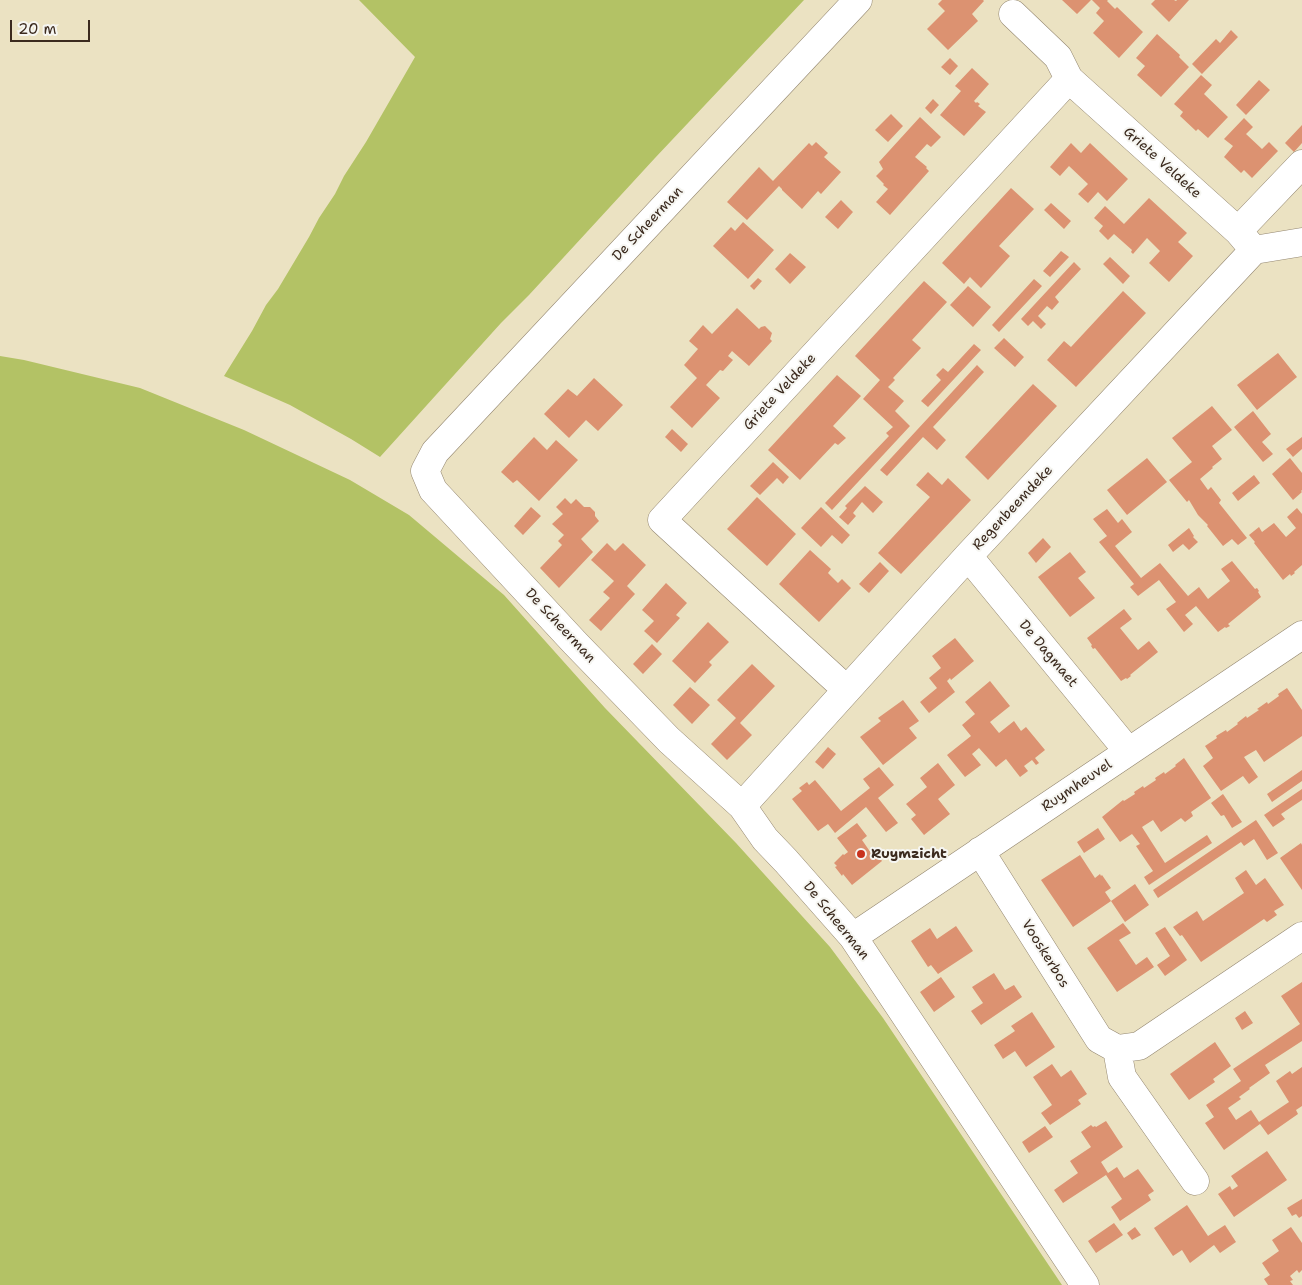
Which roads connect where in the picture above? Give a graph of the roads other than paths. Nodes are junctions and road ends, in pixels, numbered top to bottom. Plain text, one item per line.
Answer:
1 (858, 0) edge
2 (1013, 14) dead end
3 (1069, 79) junction
4 (1302, 164) edge
5 (1246, 241) junction
6 (1302, 242) edge
7 (968, 556) junction
8 (1302, 635) edge
9 (848, 690) junction
10 (1128, 751) junction
11 (742, 806) junction
12 (980, 851) junction
13 (1302, 936) edge
14 (853, 937) junction
15 (1116, 1049) junction
16 (1195, 1182) dead end
17 (1085, 1285) edge

1 - 11 street, De Scheerman
2 - 3 street, Griete Veldeke
3 - 5 street, Griete Veldeke
3 - 9 street, Griete Veldeke
4 - 5 street, Regenbeemdeke
5 - 6 street
5 - 7 street, Regenbeemdeke
7 - 9 street, Regenbeemdeke
7 - 10 street, De Dagmaet
8 - 10 street, Ruymheuvel
9 - 11 street, Regenbeemdeke
10 - 12 street, Ruymheuvel
11 - 14 street, De Scheerman
12 - 14 street, Ruymheuvel
12 - 15 street, Vooskerbos
13 - 15 street
14 - 17 street, De Scheerman
15 - 16 street

